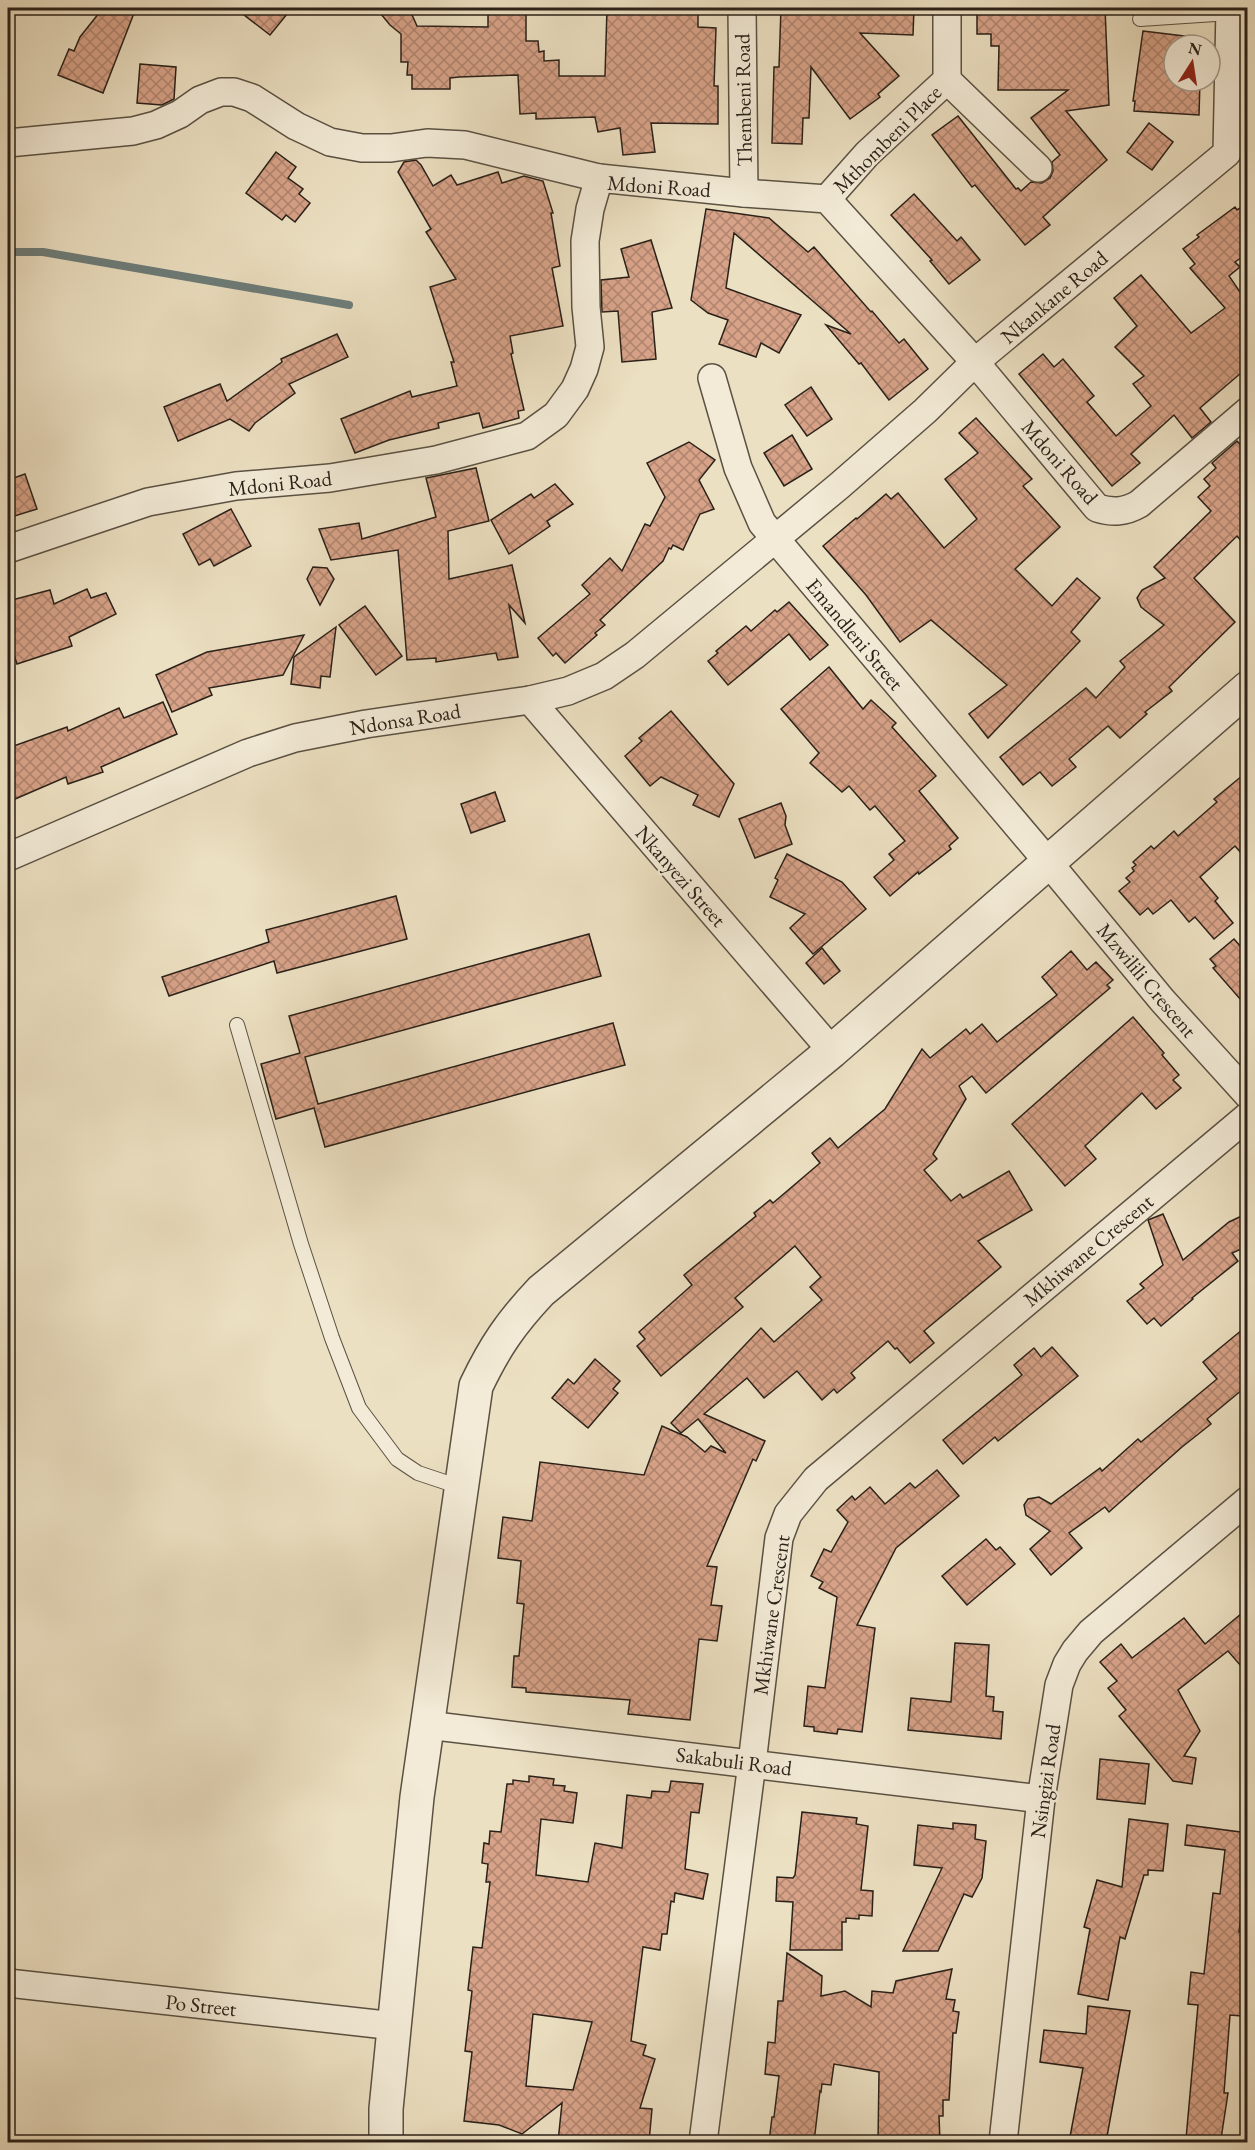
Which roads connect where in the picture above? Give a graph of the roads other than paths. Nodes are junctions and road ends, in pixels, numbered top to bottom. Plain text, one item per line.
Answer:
1 (742, 8) edge
2 (948, 8) edge
3 (1230, 10) edge
4 (1140, 19) dead end
5 (947, 80) junction
6 (8, 143) edge
7 (1237, 153) edge
8 (1038, 168) dead end
9 (599, 178) junction
10 (744, 194) junction
11 (827, 199) junction
12 (975, 362) junction
13 (712, 378) dead end
14 (1248, 411) edge
15 (774, 539) junction
16 (8, 549) edge
17 (1248, 688) edge
18 (530, 700) junction
19 (8, 857) edge
20 (1048, 862) junction
21 (237, 1025) dead end
22 (832, 1051) junction
23 (1248, 1095) edge
24 (1248, 1116) edge
25 (460, 1487) junction
26 (1248, 1500) edge
27 (427, 1725) junction
28 (752, 1763) junction
29 (1041, 1799) junction
30 (8, 1983) edge
31 (395, 2026) junction
32 (386, 2142) edge
33 (703, 2142) edge
34 (1003, 2142) edge

1 - 10 street, Thembeni Road
2 - 5 street, Mthombeni Place
3 - 4 lane
3 - 7 street, Nkankane Road
5 - 8 street
5 - 11 street, Mthombeni Place
6 - 9 street
7 - 12 street, Nkankane Road
9 - 10 street, Mdoni Road
9 - 16 street, Mdoni Road
10 - 11 street, Mdoni Road
11 - 12 street, Mdoni Road
12 - 14 street, Mdoni Road
12 - 15 street, Nkankane Road
13 - 15 street, Emandleni Street
15 - 18 street, Ndonsa Road
15 - 20 street, Emandleni Street
17 - 20 street
18 - 19 street, Ndonsa Road
18 - 22 street, Nkanyezi Street
20 - 22 street
20 - 23 street, Mzwilili Crescent
21 - 25 lane
22 - 25 street
24 - 28 street, Mkhiwane Crescent
25 - 27 street
26 - 29 street, Nsingizi Road
27 - 28 street, Sakabuli Road
27 - 31 street
28 - 29 street, Sakabuli Road
28 - 33 street, Mkhiwane Crescent
29 - 34 street, Nsingizi Road
30 - 31 street, Po Street
31 - 32 street

